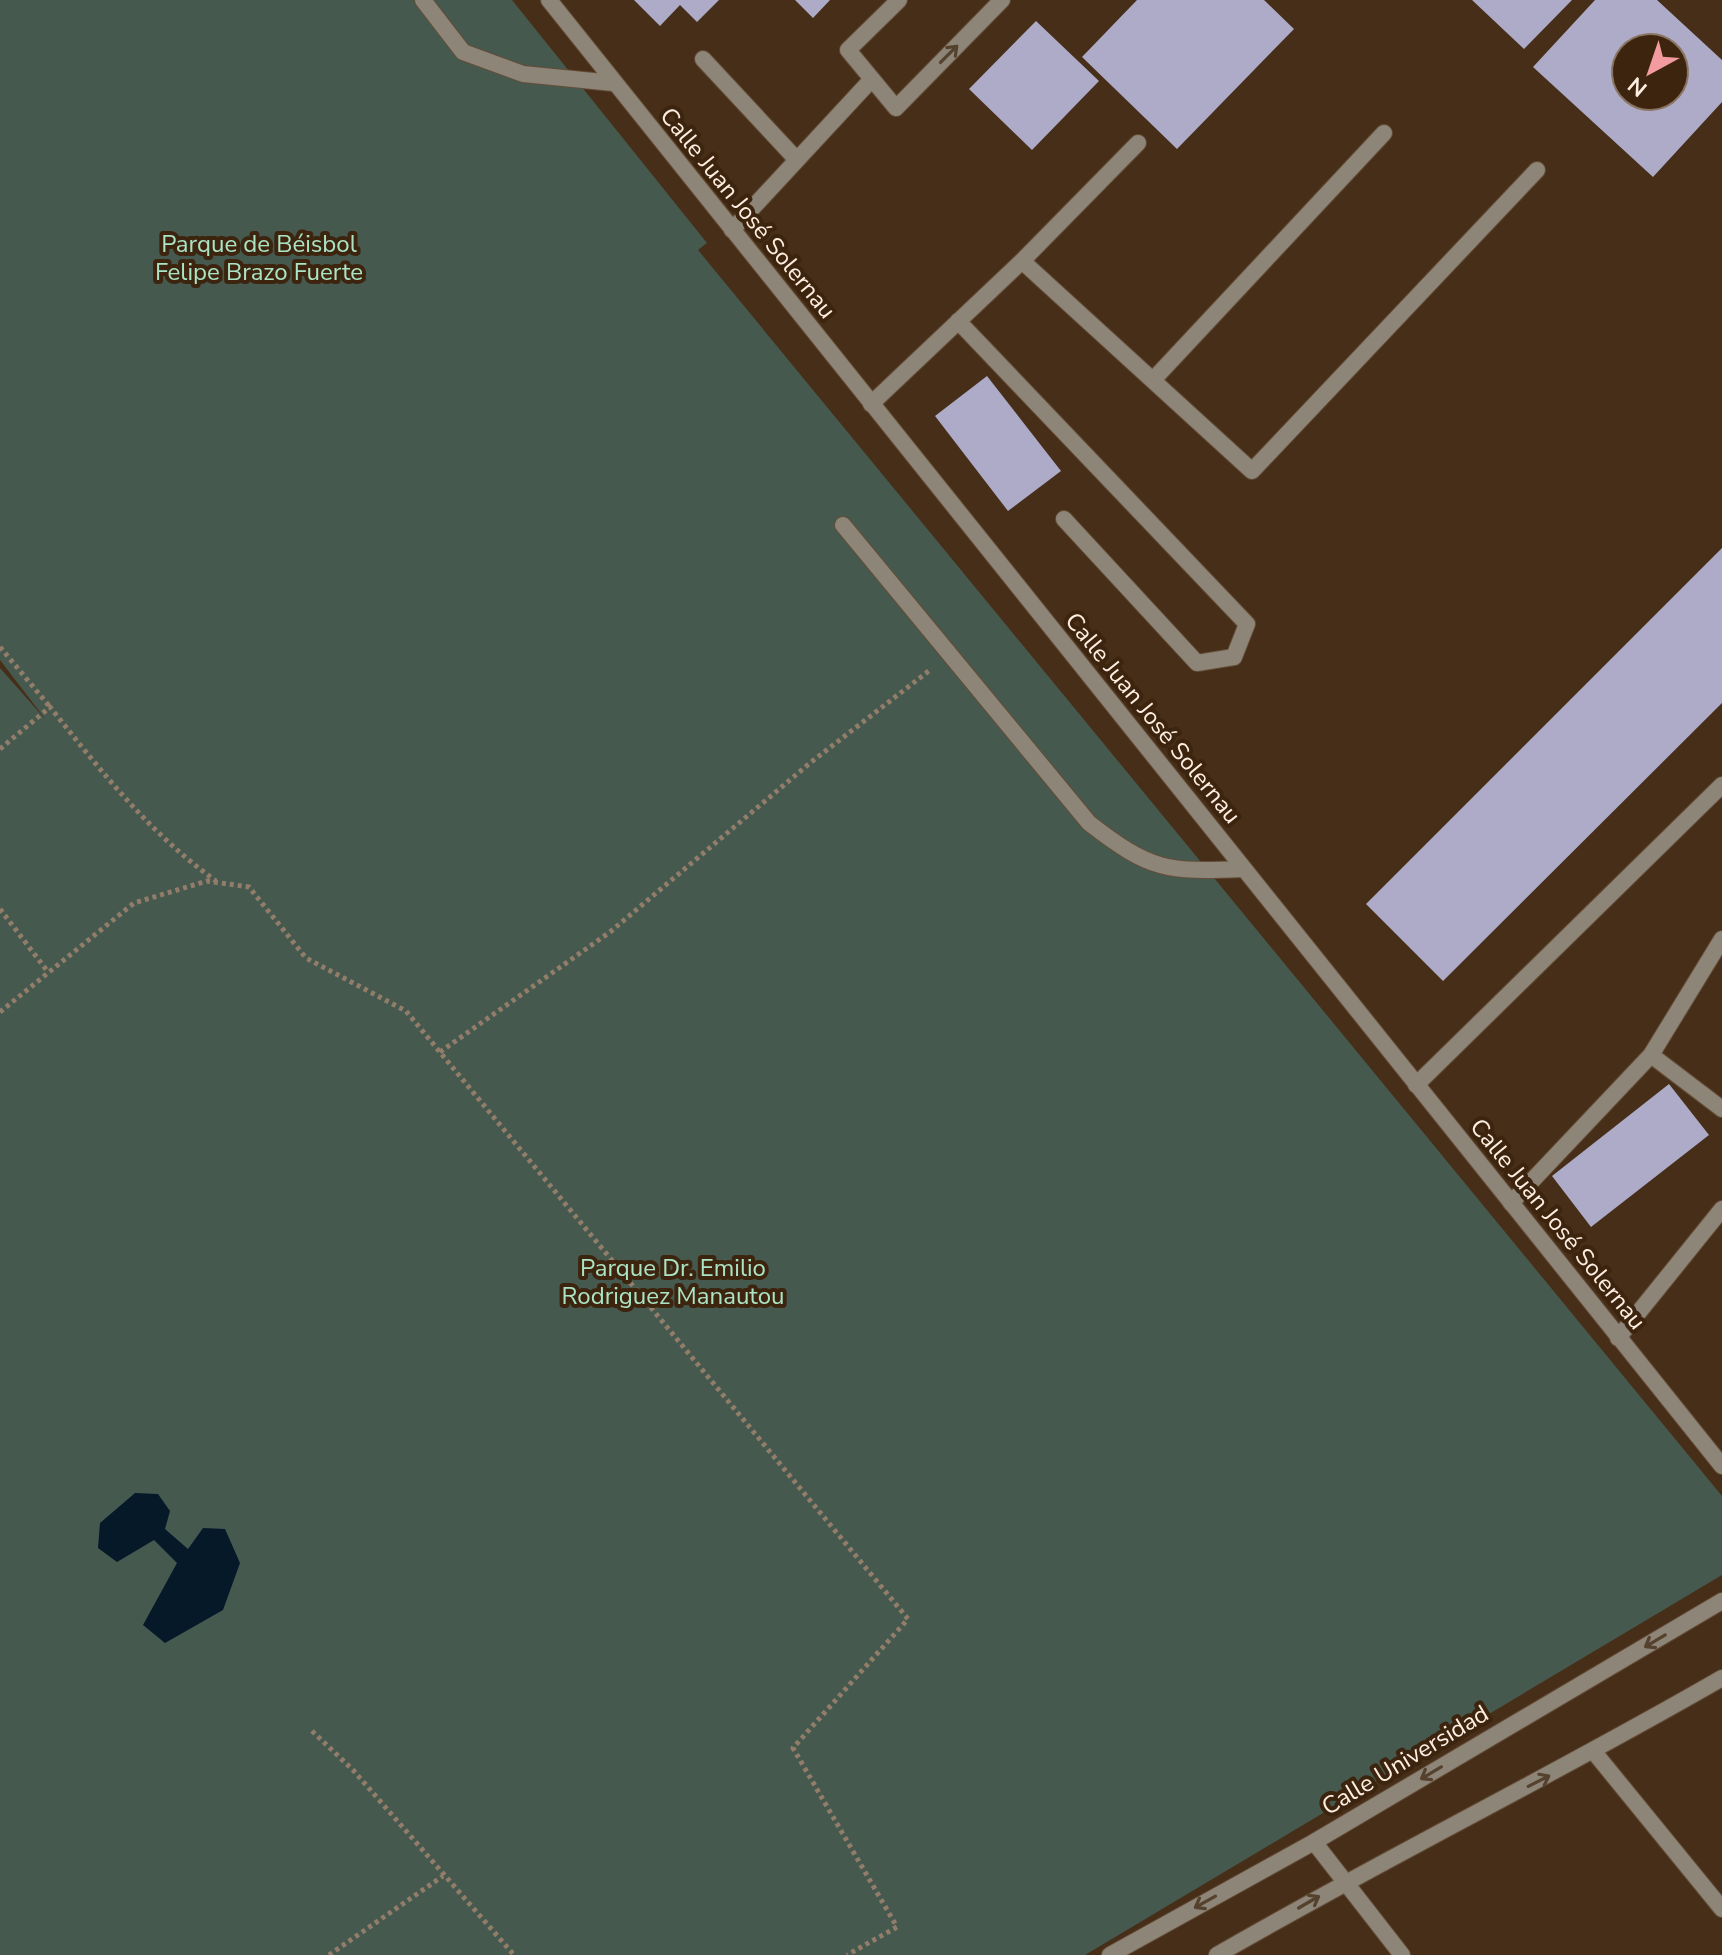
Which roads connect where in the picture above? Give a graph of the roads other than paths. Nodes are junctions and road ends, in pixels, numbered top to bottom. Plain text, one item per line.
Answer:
1 (423, 0) edge
2 (549, 0) edge
3 (899, 0) edge
4 (1002, 0) edge
5 (703, 59) dead end
6 (872, 79) junction
7 (613, 83) junction
8 (1384, 133) dead end
9 (1138, 143) dead end
10 (797, 160) junction
11 (1537, 170) dead end
12 (732, 230) junction
13 (1022, 261) junction
14 (958, 321) junction
15 (1153, 380) junction
16 (871, 404) junction
17 (1064, 519) dead end
18 (843, 525) dead end
19 (1722, 785) edge
20 (1243, 869) junction
21 (1722, 939) edge
22 (1651, 1055) junction
23 (1416, 1085) junction
24 (1722, 1109) edge
25 (1511, 1203) junction
26 (1722, 1209) edge
27 (1618, 1338) junction
28 (1722, 1466) edge
29 (1722, 1601) edge
30 (1722, 1678) edge
31 (1594, 1752) junction
32 (1314, 1842) junction
33 (1344, 1882) junction
34 (1722, 1909) edge
35 (1110, 1955) edge
36 (1217, 1955) edge
37 (1402, 1955) edge

1 - 7 street
2 - 7 street, Calle Juan José Solernau
3 - 6 street
6 -> 4 street
5 - 10 street
6 - 10 street
7 - 12 street, Calle Juan José Solernau
8 - 15 street
9 - 13 street
10 - 12 street
11 - 15 street
12 - 16 street, Calle Juan José Solernau
13 - 14 street
13 - 15 street
14 - 16 street
14 - 17 street
16 - 20 street, Calle Juan José Solernau
18 - 20 street
19 - 23 street
20 - 23 street, Calle Juan José Solernau
21 - 22 street
22 - 24 street
22 - 25 street
23 - 25 street, Calle Juan José Solernau
25 - 27 street, Calle Juan José Solernau
26 - 27 street
27 - 28 street, Calle Juan José Solernau
29 -> 32 street, Calle Universidad
30 - 31 street
33 -> 31 street
31 - 34 street
32 - 33 street
32 -> 35 street, Calle Universidad
36 -> 33 street
33 - 37 street

